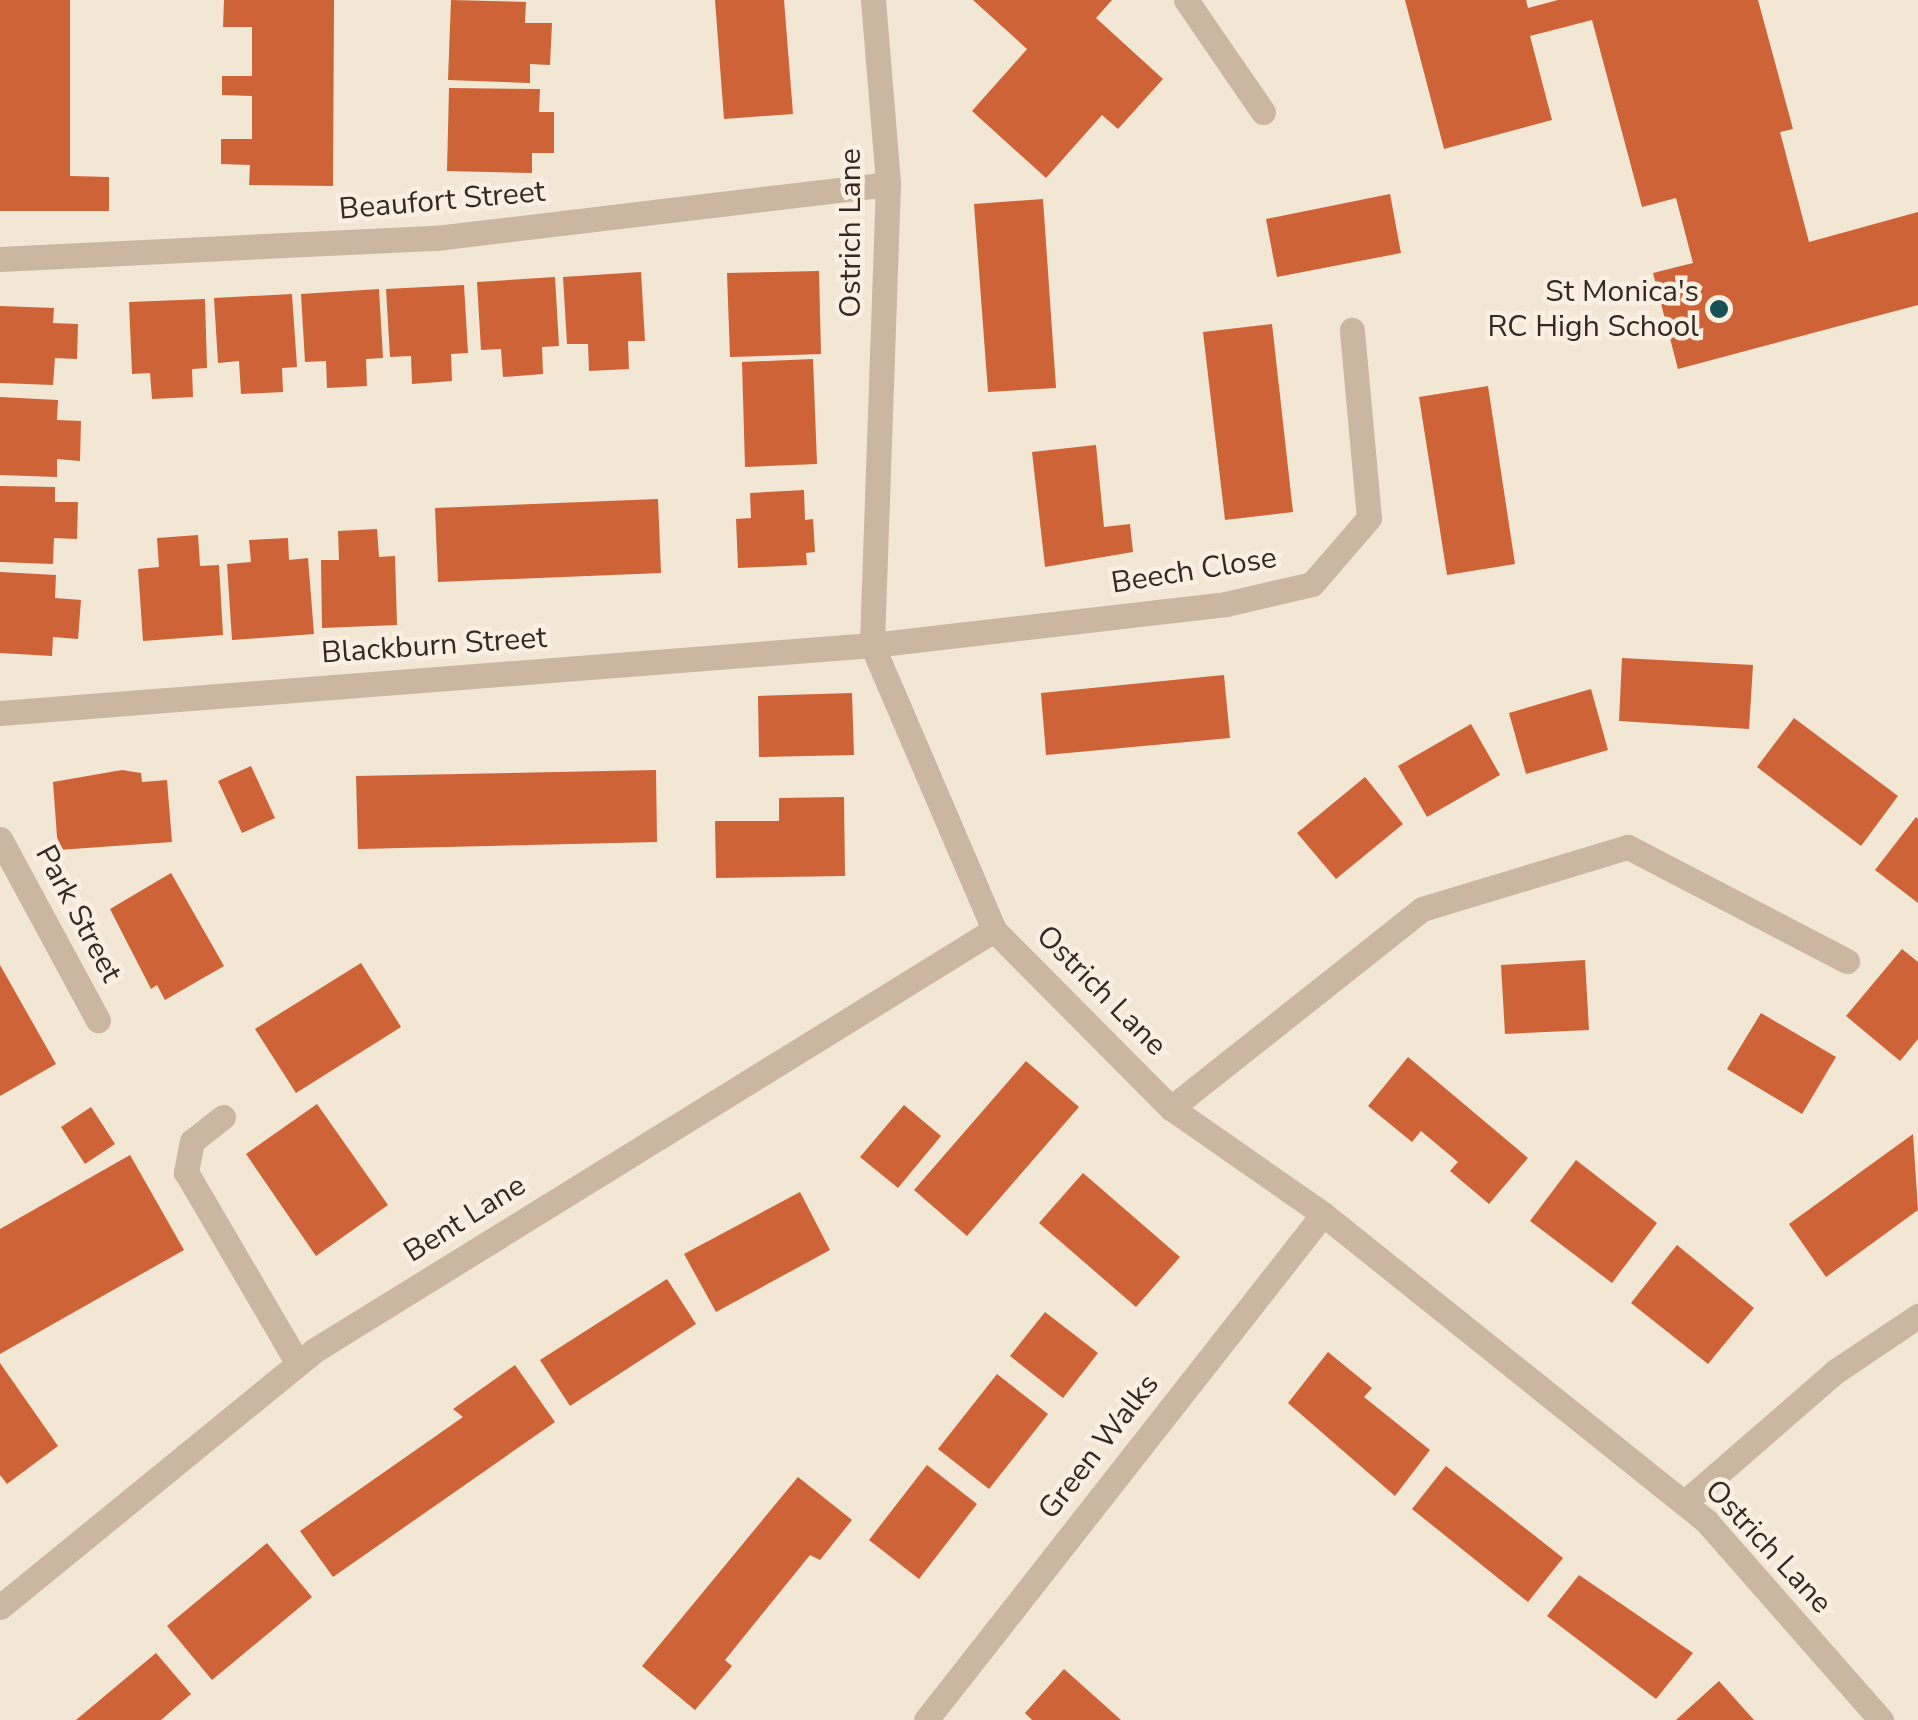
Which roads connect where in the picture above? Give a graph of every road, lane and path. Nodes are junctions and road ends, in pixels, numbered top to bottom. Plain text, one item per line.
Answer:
1 (873, 0) edge
2 (1186, 0) edge
3 (1264, 112) dead end
4 (888, 184) junction
5 (0, 260) edge
6 (1352, 330) dead end
7 (872, 645) junction
8 (0, 712) edge
9 (0, 839) edge
10 (994, 930) junction
11 (1847, 962) dead end
12 (98, 1020) dead end
13 (1171, 1108) junction
14 (223, 1117) dead end
15 (1323, 1214) junction
16 (1918, 1316) edge
17 (298, 1364) junction
18 (1684, 1503) junction
19 (0, 1607) edge
20 (926, 1720) edge
21 (1881, 1720) edge

1 - 4 street, Ostrich Lane
2 - 3 street
4 - 5 street, Beaufort Street
4 - 7 street, Ostrich Lane
6 - 7 street, Beech Close
7 - 8 street, Blackburn Street
7 - 10 street, Ostrich Lane
9 - 12 street, Park Street
10 - 13 street, Ostrich Lane
10 - 17 street, Bent Lane
11 - 13 street
13 - 15 street, Ostrich Lane
14 - 17 street
15 - 18 street, Ostrich Lane
15 - 20 street, Green Walks
16 - 18 street
17 - 19 street, Bent Lane
18 - 21 street, Ostrich Lane

